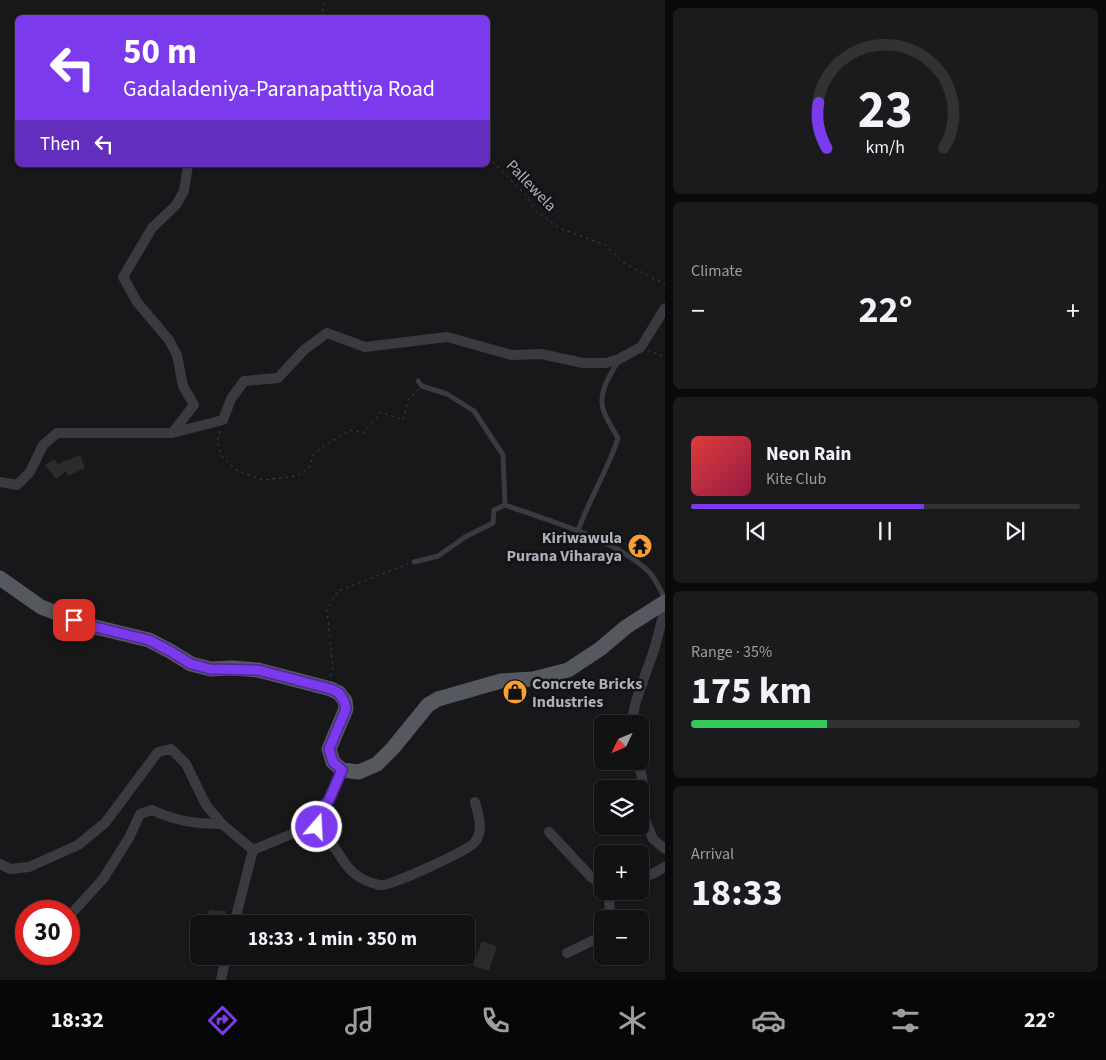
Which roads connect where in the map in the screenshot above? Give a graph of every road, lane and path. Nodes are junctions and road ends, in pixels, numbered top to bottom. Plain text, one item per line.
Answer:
1 (325, 0) edge
2 (322, 15) edge
3 (490, 159) edge
4 (188, 167) edge
5 (665, 284) edge
6 (665, 308) edge
7 (641, 347) junction
8 (665, 357) edge
9 (620, 359) junction
10 (420, 384) joint
11 (223, 420) junction
12 (172, 432) junction
13 (0, 482) edge
14 (505, 505) junction
15 (578, 531) junction
16 (414, 562) joint
17 (0, 578) edge
18 (665, 601) edge
19 (665, 610) edge
20 (325, 686) junction
21 (631, 715) edge
22 (342, 770) junction
23 (640, 770) edge
24 (475, 802) dead end
25 (314, 817) junction
26 (222, 824) junction
27 (549, 832) dead end
28 (253, 850) junction
29 (665, 850) edge
30 (0, 864) edge
31 (665, 867) edge
32 (649, 875) edge
33 (594, 879) edge
34 (80, 904) edge
35 (236, 915) edge
36 (594, 940) edge
37 (567, 953) dead end
38 (224, 965) edge
39 (221, 980) edge

1 - 2 path
3 - 5 path, Pallewela
4 - 12 street
6 - 7 street
7 - 8 path
7 - 9 street
9 - 11 street
9 - 15 lane
10 - 11 path
10 - 14 lane
11 - 12 street
12 - 13 street
14 - 15 lane
14 - 16 lane
15 - 18 lane
16 - 20 path
17 - 20 main road
18 - 22 main road
19 - 21 street
20 - 22 main road
22 - 25 street
23 - 29 street
24 - 25 street
25 - 28 street
26 - 28 street
26 - 30 street
26 - 34 street
27 - 33 street
28 - 35 street
31 - 32 street
36 - 37 street
38 - 39 street

